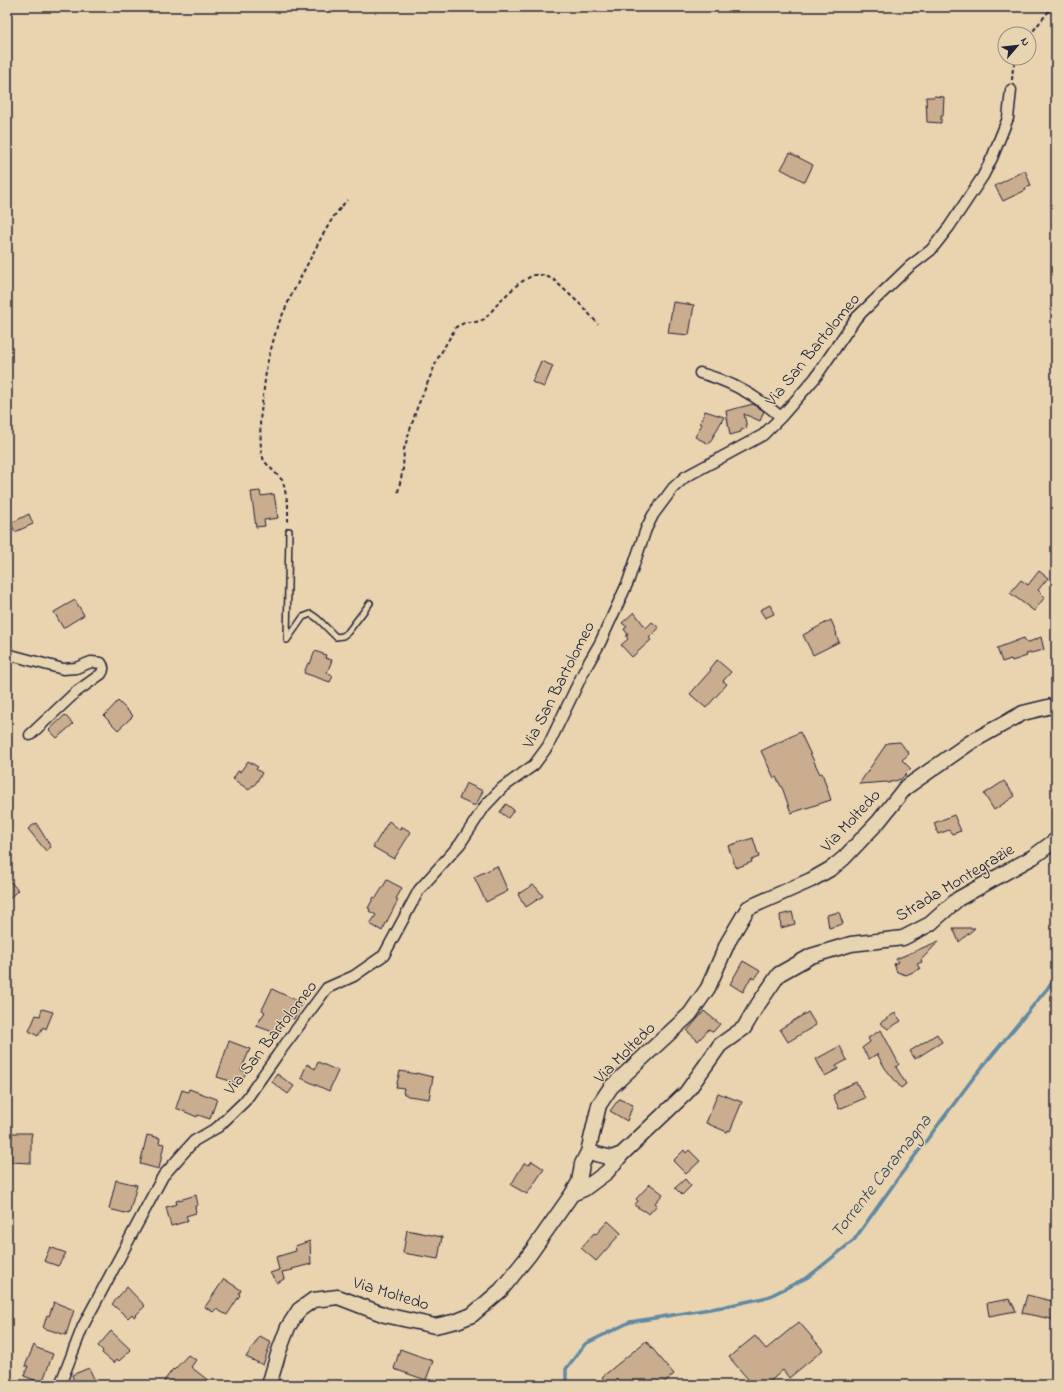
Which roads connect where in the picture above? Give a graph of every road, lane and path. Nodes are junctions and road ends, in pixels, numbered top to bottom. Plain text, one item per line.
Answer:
1 (1052, 7) edge
2 (1037, 26) edge
3 (1014, 66) edge
4 (1012, 90) joint
5 (347, 200) dead end
6 (598, 324) dead end
7 (700, 373) dead end
8 (781, 417) junction
9 (398, 492) dead end
10 (289, 531) joint
11 (370, 603) dead end
12 (7, 654) edge
13 (1056, 705) edge
14 (30, 735) dead end
15 (1056, 840) edge
16 (588, 1152) junction
17 (622, 1154) junction
18 (572, 1194) junction
19 (60, 1385) edge
20 (270, 1385) edge

1 - 2 path
3 - 4 path
4 - 8 street, Via San Bartolomeo
5 - 10 path
6 - 9 path
7 - 8 street
8 - 19 street, Via San Bartolomeo
10 - 11 lane
12 - 14 street
13 - 16 street, Via Moltedo
15 - 17 street, Strada Montegrazie
16 - 17 street
16 - 18 street, Via Moltedo
17 - 18 street, Strada Montegrazie
18 - 20 street, Via Moltedo

